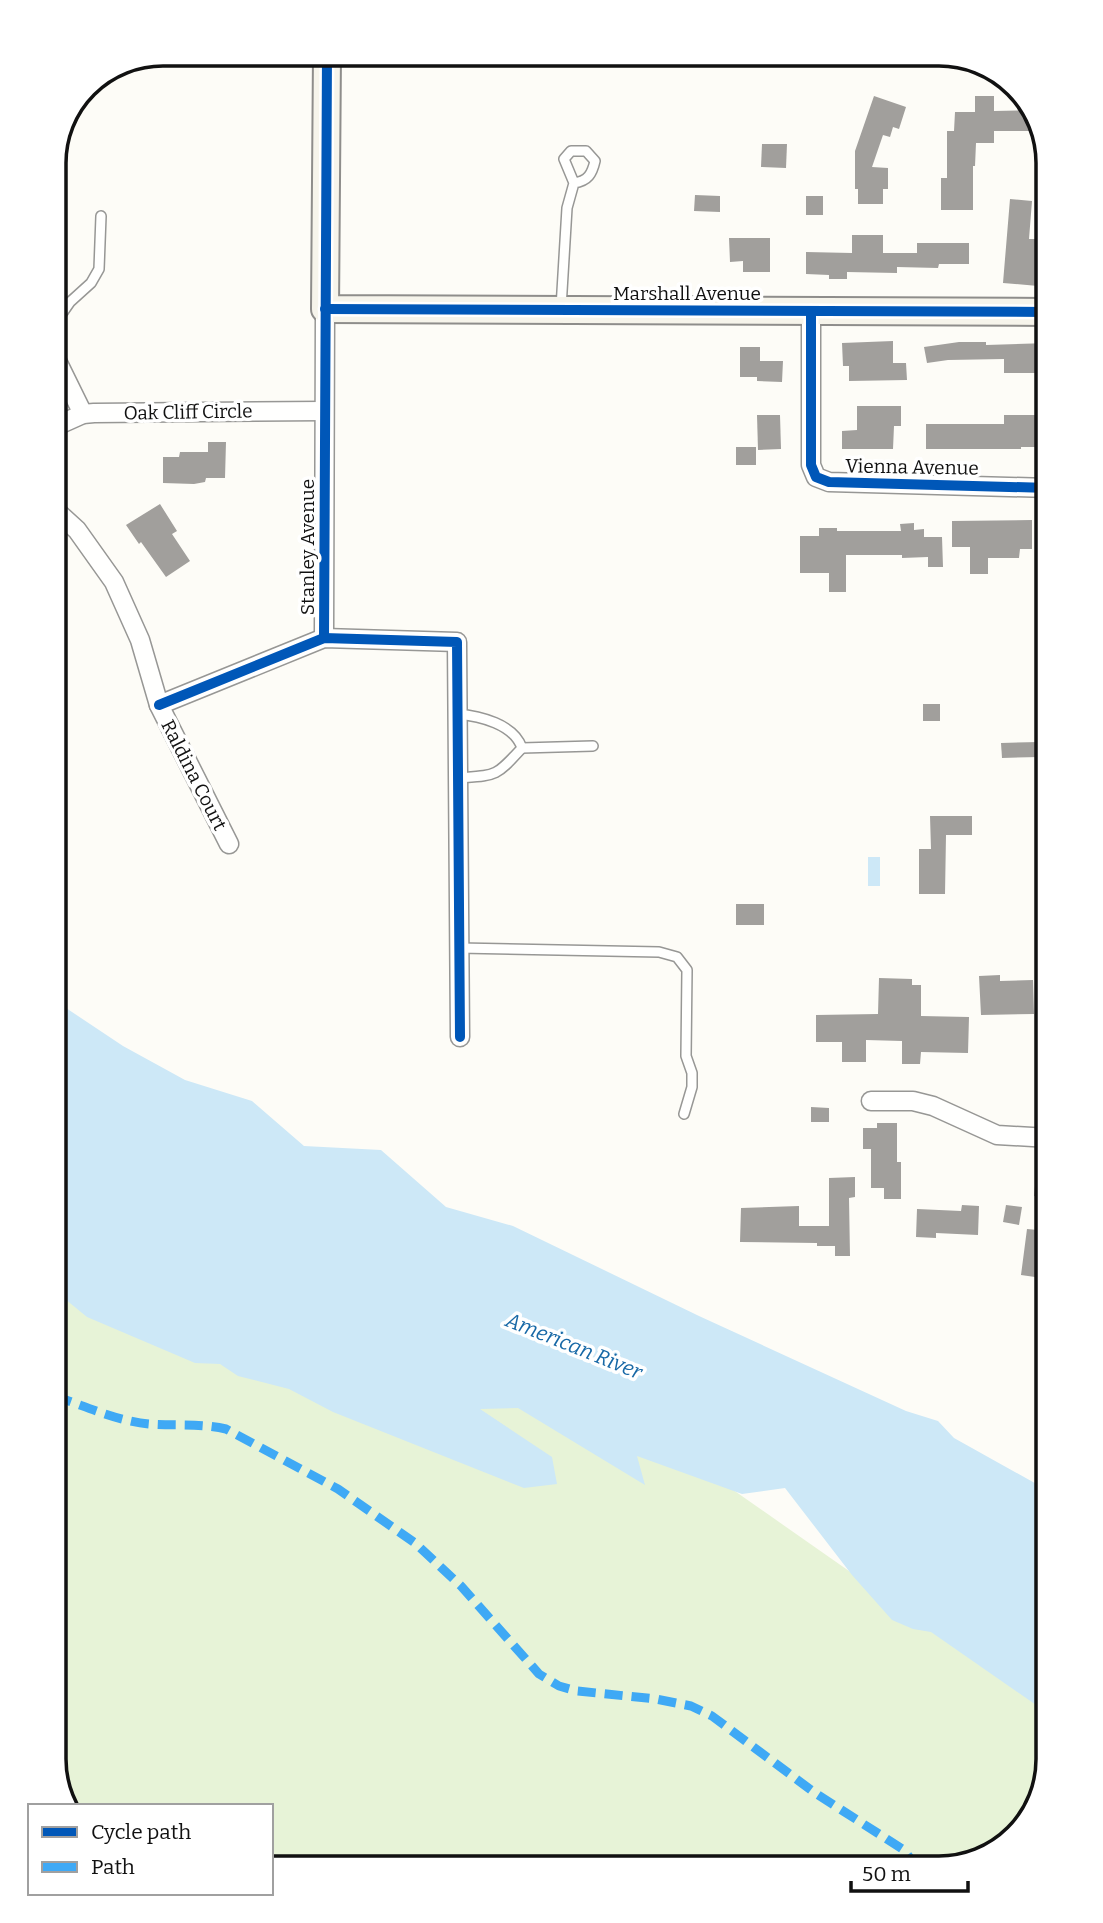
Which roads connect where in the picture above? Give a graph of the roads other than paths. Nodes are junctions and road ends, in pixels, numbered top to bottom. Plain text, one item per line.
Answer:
1 (327, 66) edge
2 (574, 183) dead end
3 (102, 216) dead end
4 (67, 307) edge
5 (325, 309) junction
6 (561, 310) junction
7 (811, 311) junction
8 (1036, 313) edge
9 (67, 381) edge
10 (324, 411) junction
11 (83, 414) junction
12 (67, 421) edge
13 (1036, 488) edge
14 (67, 521) edge
15 (324, 638) junction
16 (159, 705) junction
17 (457, 714) junction
18 (593, 746) dead end
19 (523, 748) junction
20 (458, 778) junction
21 (229, 844) dead end
22 (459, 948) junction
23 (460, 1037) dead end
24 (871, 1101) dead end
25 (684, 1114) dead end
26 (1036, 1137) edge

1 - 5 street, Stanley Avenue
2 - 6 lane
3 - 4 lane
5 - 6 street, Marshall Avenue
5 - 10 street, Stanley Avenue
6 - 7 street, Marshall Avenue
7 - 8 street, Marshall Avenue
7 - 13 street, Vienna Avenue
9 - 11 street
10 - 11 street, Oak Cliff Circle
10 - 15 street, Stanley Avenue
11 - 12 street, Oak Cliff Circle
14 - 16 street
15 - 16 street
15 - 17 street, Stanley Avenue
16 - 21 street, Raldina Court
17 - 19 lane
17 - 20 street, Stanley Avenue
18 - 19 lane
19 - 20 lane
20 - 22 street, Stanley Avenue
22 - 23 street, Stanley Avenue
22 - 25 lane
24 - 26 street

